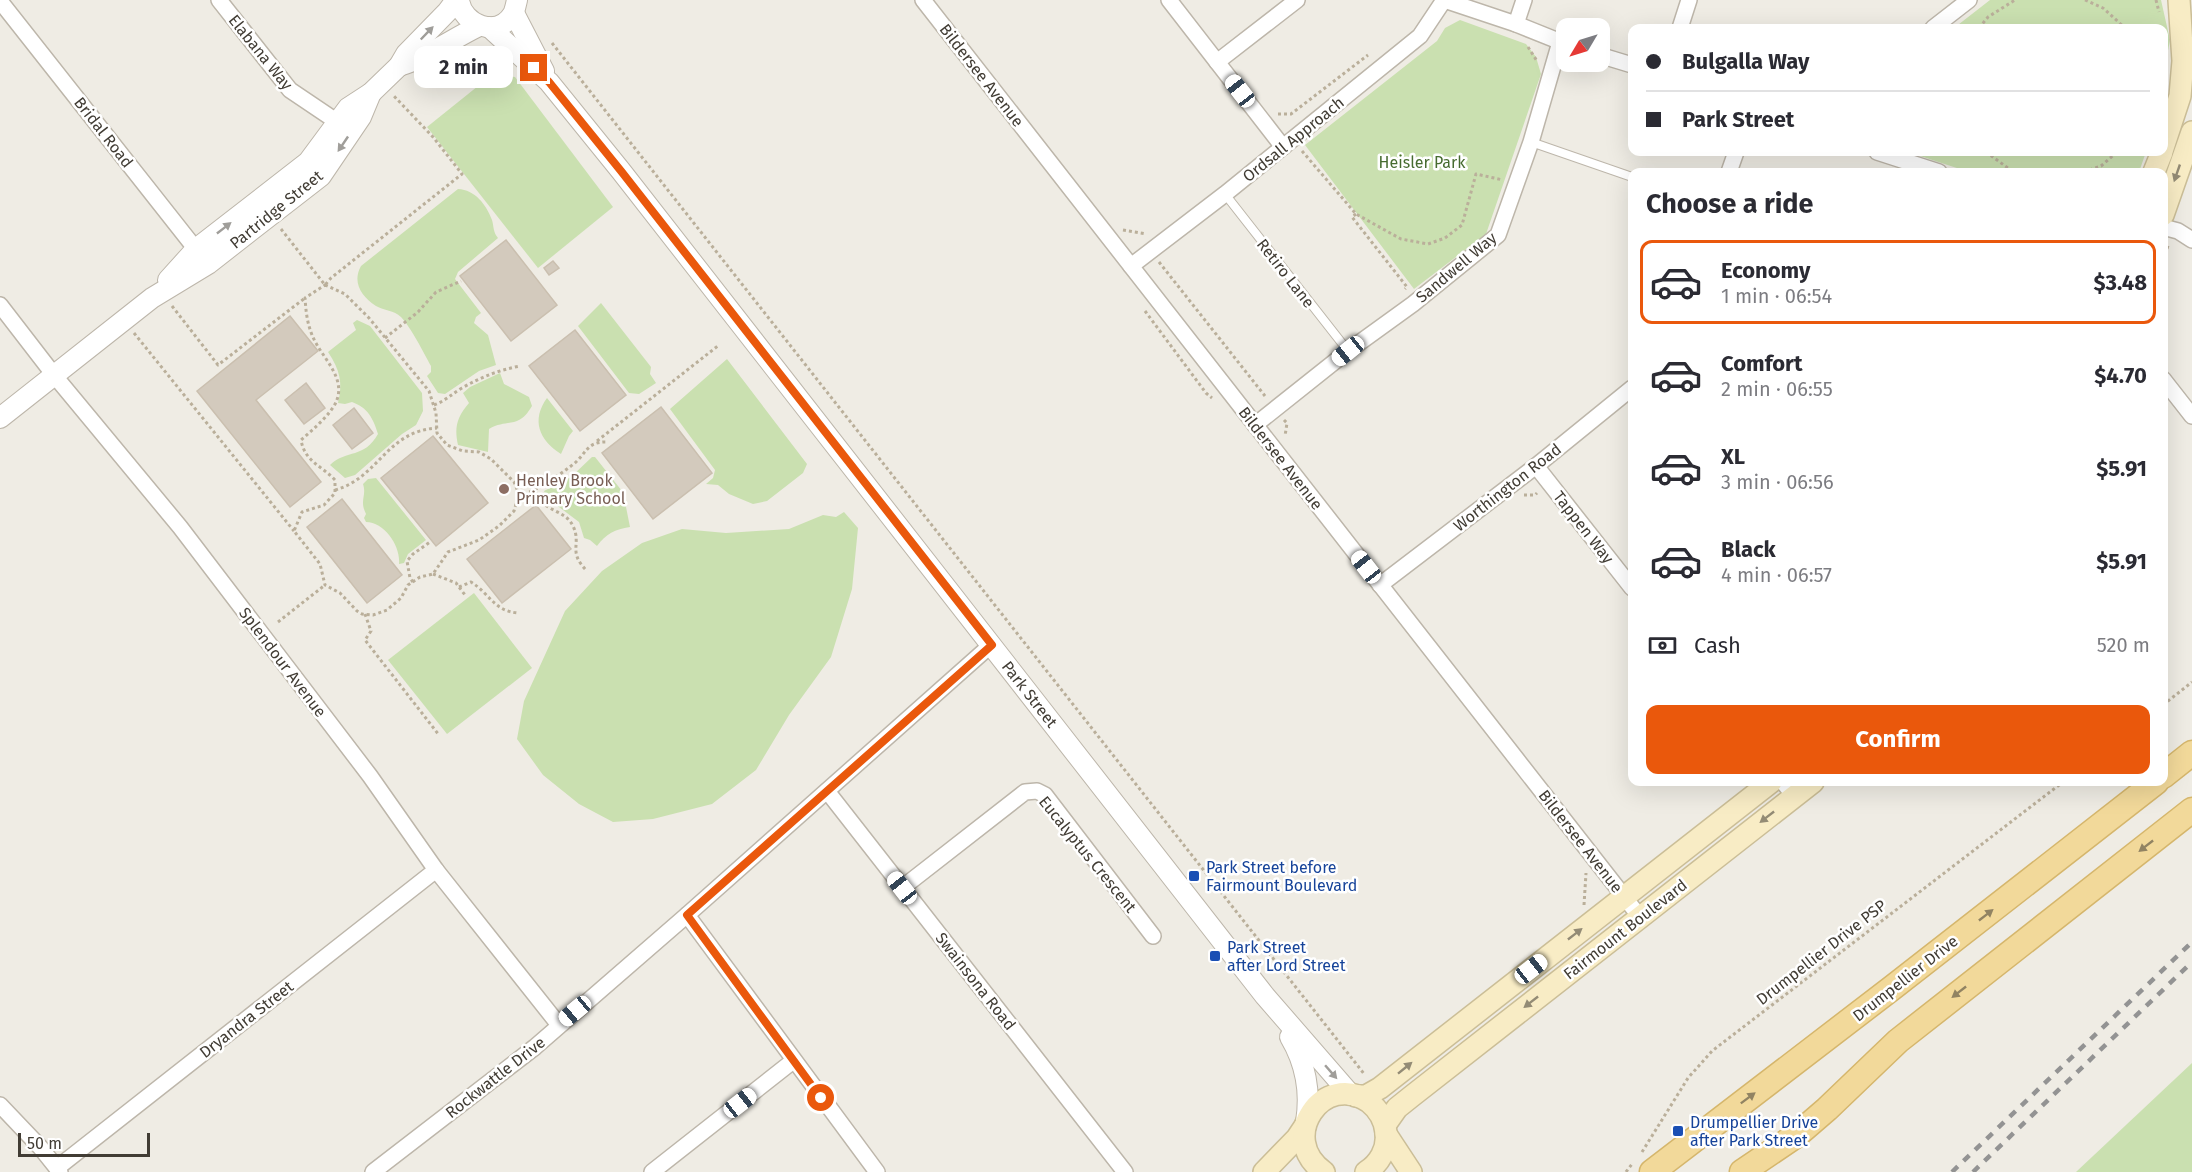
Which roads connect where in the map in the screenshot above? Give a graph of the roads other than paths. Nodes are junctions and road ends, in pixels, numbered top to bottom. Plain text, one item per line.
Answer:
1 (219, 0) edge
2 (457, 0) edge
3 (923, 0) edge
4 (1169, 0) edge
5 (1297, 0) edge
6 (1444, 0) edge
7 (1524, 0) edge
8 (1689, 0) edge
9 (1969, 0) edge
10 (2179, 0) edge
11 (0, 1) edge
12 (515, 7) edge
13 (1516, 24) junction
14 (1681, 24) edge
15 (1938, 24) edge
16 (484, 26) junction
17 (1556, 40) edge
18 (1610, 58) edge
19 (1217, 62) junction
20 (1628, 64) edge
21 (1556, 65) edge
22 (399, 66) junction
23 (549, 82) junction
24 (371, 93) junction
25 (2186, 97) edge
26 (336, 121) junction
27 (2182, 123) edge
28 (2192, 132) edge
29 (1531, 142) junction
30 (2168, 142) edge
31 (1283, 147) junction
32 (1889, 156) edge
33 (1927, 168) edge
34 (1628, 176) edge
35 (1225, 194) junction
36 (2168, 201) edge
37 (2168, 229) edge
38 (2192, 240) edge
39 (202, 256) junction
40 (1131, 266) junction
41 (0, 305) edge
42 (1348, 351) junction
43 (54, 375) junction
44 (2168, 385) edge
45 (1628, 391) edge
46 (2192, 416) edge
47 (0, 418) edge
48 (1255, 425) junction
49 (1536, 466) junction
50 (1628, 583) edge
51 (1380, 585) junction
52 (992, 645) junction
53 (2192, 753) edge
54 (2168, 772) edge
55 (1766, 786) edge
56 (2151, 786) edge
57 (1789, 789) edge
58 (827, 791) junction
59 (2192, 810) edge
60 (436, 870) junction
61 (902, 888) junction
62 (1624, 896) junction
63 (687, 915) junction
64 (1640, 917) junction
65 (1153, 936) dead end
66 (1265, 996) junction
67 (559, 1025) junction
68 (794, 1061) junction
69 (1353, 1096) junction
70 (0, 1105) edge
71 (1305, 1124) junction
72 (1386, 1130) junction
73 (1641, 1164) edge
74 (58, 1170) edge
75 (373, 1172) edge
76 (651, 1172) edge
77 (877, 1172) edge
78 (1125, 1172) edge
79 (1264, 1172) edge
80 (1324, 1172) edge
81 (1366, 1172) edge
82 (1411, 1172) edge
83 (1742, 1172) edge

1 - 26 street, Elabana Way
2 - 16 street, Park Street
22 -> 2 street, Partridge Street
3 - 40 street, Bildersee Avenue
4 - 19 street
5 - 19 street
6 - 13 street
6 - 31 street, Ordsall Approach
7 - 13 street
8 - 14 street
9 - 15 street
10 - 25 main road
11 - 39 street, Bridal Road
12 - 16 street, Partridge Street
12 - 23 street, Park Street
13 - 17 street
16 - 22 street, Partridge Street
16 - 23 street, Park Street
18 - 20 street
19 - 31 street
21 - 29 street, Sandwell Way
22 - 24 street, Partridge Street
23 - 52 street, Park Street
24 - 26 street, Partridge Street
24 -> 39 street, Partridge Street
25 - 27 main road
39 -> 26 street, Partridge Street
27 - 30 main road
28 -> 36 main road
29 - 34 lane
29 - 42 street, Sandwell Way
31 - 35 street, Ordsall Approach
32 - 33 street
35 - 40 street, Ordsall Approach
35 - 42 lane, Retiro Lane
37 - 38 street
39 - 43 street, Partridge Street
40 - 48 street, Bildersee Avenue
41 - 43 street, Splendour Avenue
42 - 48 street, Sandwell Way
43 - 47 street, Partridge Street
43 - 60 street, Splendour Avenue
44 - 46 street
45 - 49 street, Worthington Road
48 - 51 street, Bildersee Avenue
49 - 50 street, Tappen Way
49 - 51 street, Worthington Road
51 - 62 street, Bildersee Avenue
52 - 58 street, Rockwattle Drive
52 - 66 street, Park Street
53 - 54 main road
55 - 62 main road, Fairmount Boulevard
73 -> 56 main road, Drumpellier Drive
57 -> 64 main road, Fairmount Boulevard
58 - 61 street, Swainsona Road
58 - 63 street, Rockwattle Drive
59 -> 83 main road
60 - 67 street, Splendour Avenue
60 - 74 street, Dryandra Street
61 - 65 street, Eucalyptus Crescent
61 - 78 street, Swainsona Road
62 - 64 street, Bildersee Avenue
69 -> 62 main road, Fairmount Boulevard
63 - 67 street, Rockwattle Drive
63 - 68 street
64 -> 72 main road, Fairmount Boulevard
66 -> 69 street, Park Street
66 - 71 street, Park Street
67 - 75 street, Rockwattle Drive
68 - 76 street
68 - 77 street
69 - 71 main road, Fairmount Boulevard
69 - 72 main road
70 - 74 street
71 - 79 main road, Fairmount Boulevard
71 - 80 main road
72 - 81 main road
72 - 82 main road

